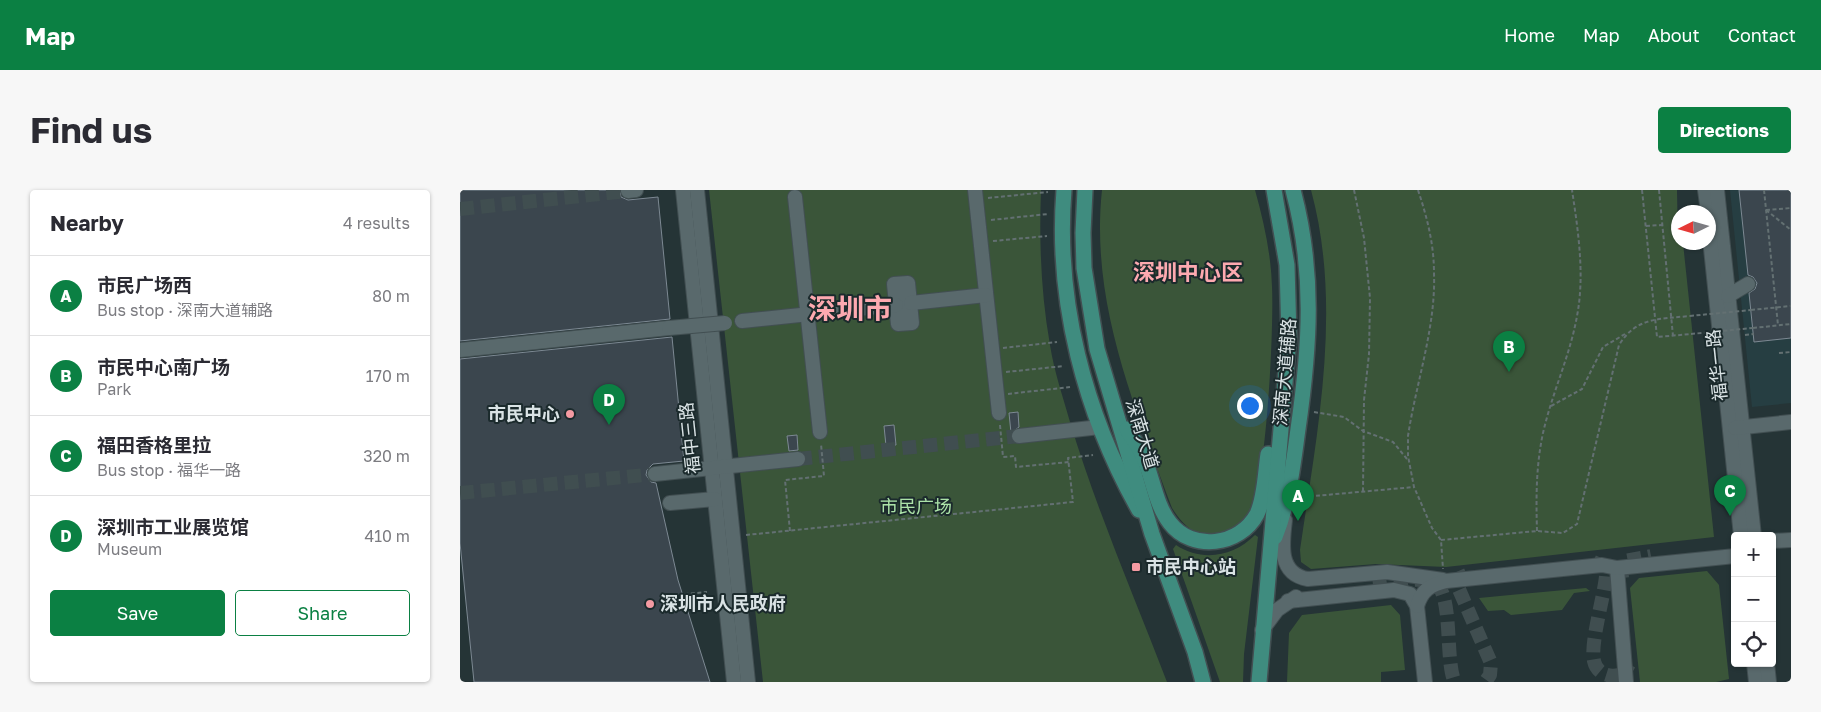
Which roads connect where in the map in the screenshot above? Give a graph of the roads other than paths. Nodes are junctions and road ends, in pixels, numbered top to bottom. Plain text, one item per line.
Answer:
1 (683, 190) edge
2 (697, 190) edge
3 (1064, 190) edge
4 (1085, 190) edge
5 (1274, 190) edge
6 (1293, 190) edge
7 (1705, 190) edge
8 (1717, 190) edge
9 (976, 194) edge
10 (795, 197) dead end
11 (1707, 205) edge
12 (1712, 250) edge
13 (1748, 284) dead end
14 (986, 295) junction
15 (1728, 296) junction
16 (911, 303) junction
17 (896, 305) junction
18 (807, 314) junction
19 (742, 321) dead end
20 (725, 323) dead end
21 (460, 350) edge
22 (999, 413) road end
23 (1117, 413) junction
24 (1281, 420) junction
25 (1791, 422) edge
26 (1100, 428) junction
27 (1736, 428) junction
28 (820, 432) road end
29 (1019, 436) tunnel mouth
30 (798, 459) tunnel mouth
31 (719, 467) junction
32 (655, 474) tunnel mouth
33 (715, 499) junction
34 (670, 503) dead end
35 (1286, 509) junction
36 (1741, 532) edge
37 (1753, 532) edge
38 (1152, 534) junction
39 (1791, 540) edge
40 (1776, 542) edge
41 (1269, 555) junction
42 (1652, 556) tunnel mouth
43 (1731, 556) edge
44 (1718, 558) junction
45 (1617, 568) junction
46 (1445, 576) junction
47 (1373, 585) tunnel mouth
48 (1288, 601) junction
49 (1417, 606) junction
50 (1262, 631) junction
51 (1754, 667) edge
52 (1767, 667) edge
53 (734, 682) edge
54 (748, 682) edge
55 (1203, 682) edge
56 (1259, 682) edge
57 (1425, 682) edge
58 (1626, 682) edge
59 (1756, 682) edge
60 (1769, 682) edge

1 - 31 street, 福中三路
2 - 31 street, 福中三路
3 - 26 main road
4 - 23 main road, 深南大道
5 - 24 main road
6 - 35 main road, 深南大道辅路
7 - 11 street
8 - 15 street, 福华一路
9 - 14 street
10 - 18 street
12 - 27 street, 福华一路
13 - 15 street
14 - 16 street
14 - 22 street
15 - 27 street, 福华一路
16 - 17 street
16 - 17 street
17 - 18 street
18 - 19 street
18 - 28 street
20 - 21 street, bridge
23 - 24 main road
23 - 38 main road, 深南大道
24 - 41 main road
25 - 27 street
26 - 29 street
26 - 38 main road
27 - 36 street, 福华一路
27 - 37 street, 福华一路
30 - 31 street
31 - 32 street
31 - 33 street, 福中三路
31 - 54 street, 福中三路
33 - 34 street
33 - 53 street, 福中三路
35 - 41 main road, 深南大道辅路
35 - 46 street
38 - 55 main road, 深南大道
39 - 40 street
41 - 50 main road
42 - 44 street
43 - 44 street
44 - 45 street
45 - 46 street
45 - 58 street
46 - 49 street
47 - 48 street
48 - 49 street
48 - 50 street
49 - 57 street
50 - 56 main road
51 - 59 street
52 - 60 street

